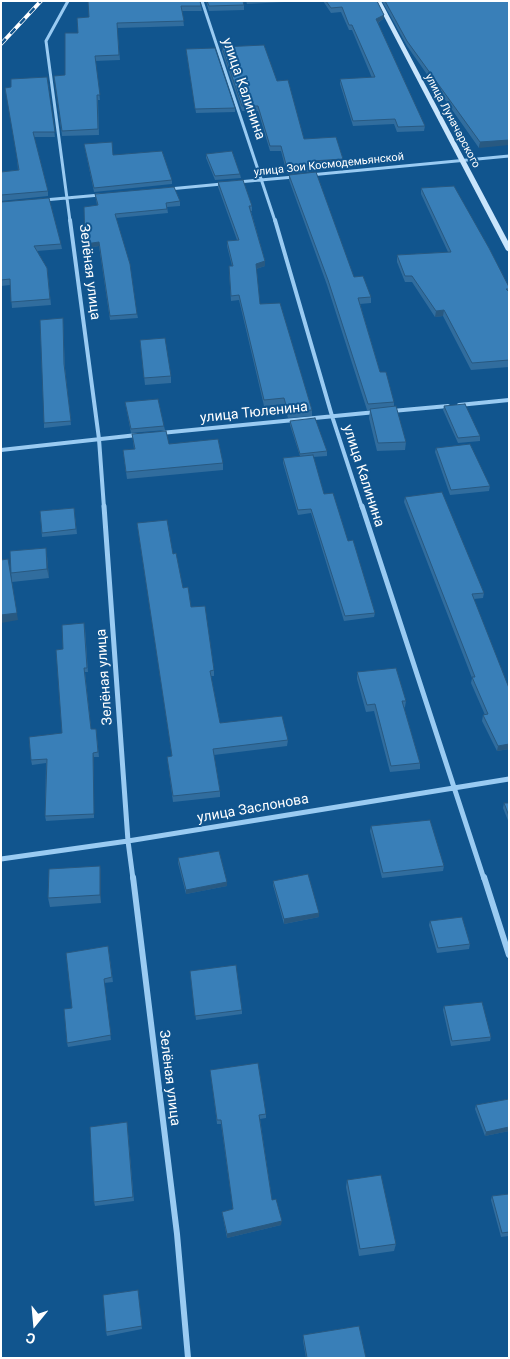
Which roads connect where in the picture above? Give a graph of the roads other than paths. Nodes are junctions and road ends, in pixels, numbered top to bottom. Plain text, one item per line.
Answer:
1 (68, 1) edge
2 (202, 1) edge
3 (378, 1) edge
4 (509, 156) edge
5 (460, 160) junction
6 (262, 180) junction
7 (233, 183) edge
8 (224, 184) edge
9 (165, 189) edge
10 (107, 194) edge
11 (68, 198) junction
12 (39, 201) edge
13 (509, 250) edge
14 (509, 400) edge
15 (332, 416) junction
16 (157, 433) edge
17 (147, 434) edge
18 (99, 439) junction
19 (1, 450) edge
20 (509, 779) edge
21 (453, 787) junction
22 (128, 841) junction
23 (1, 859) edge
24 (509, 955) edge
25 (188, 1358) edge

1 - 11 street, Зелёная улица
2 - 6 street, улица Калинина
3 - 5 main road, улица Луначарского
4 - 5 street, улица Зои Космодемьянской
5 - 6 street, улица Зои Космодемьянской
5 - 13 main road, улица Луначарского
6 - 7 street, улица Зои Космодемьянской
6 - 15 street, улица Калинина
8 - 9 street
10 - 11 street
11 - 12 street
11 - 18 street, Зелёная улица
14 - 15 street, улица Тюленина
15 - 16 street, улица Тюленина
15 - 21 street, улица Калинина
17 - 18 street
18 - 19 street
18 - 22 street, Зелёная улица
20 - 21 street, улица Заслонова
21 - 22 street, улица Заслонова
21 - 24 street, улица Калинина
22 - 23 street, улица Заслонова
22 - 25 street, Зелёная улица

